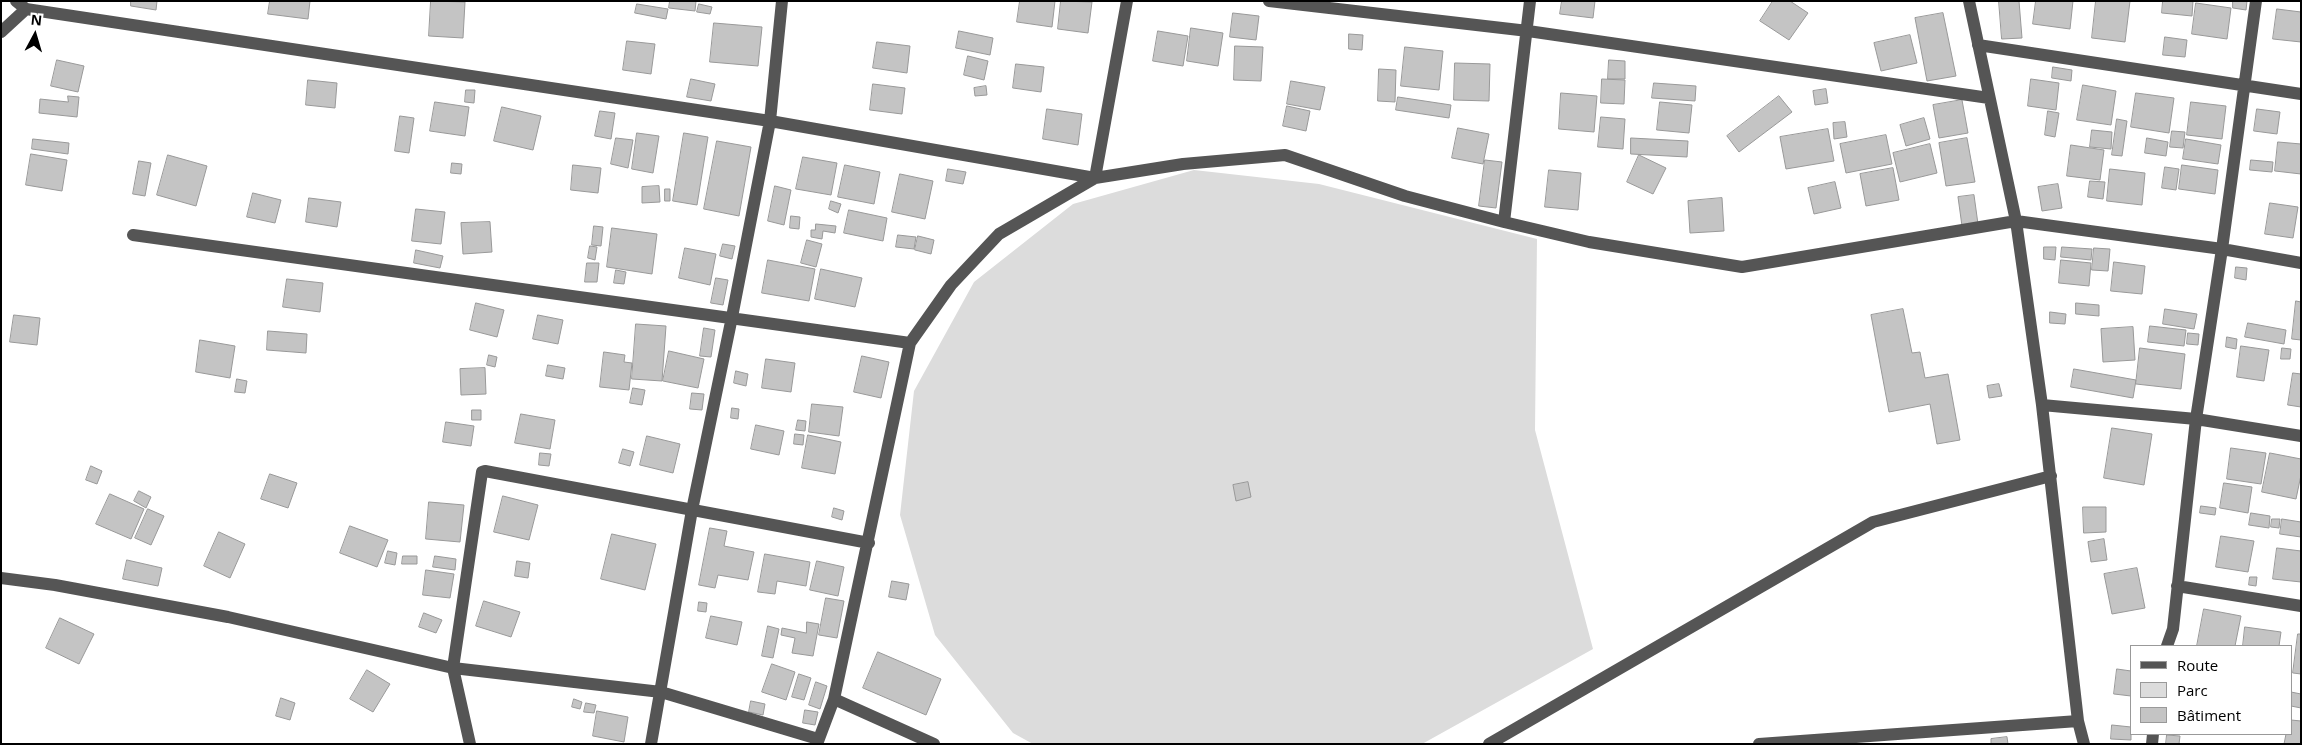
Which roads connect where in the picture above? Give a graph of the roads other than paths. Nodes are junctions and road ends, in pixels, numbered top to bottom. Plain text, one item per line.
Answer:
1 (782, 1) edge
2 (1127, 1) edge
3 (1269, 1) edge
4 (1530, 1) edge
5 (1970, 1) edge
6 (2256, 1) edge
7 (21, 5) edge
8 (1528, 30) junction
9 (1, 32) edge
10 (1978, 45) junction
11 (2246, 86) junction
12 (2301, 94) edge
13 (1989, 98) junction
14 (770, 121) junction
15 (1095, 178) junction
16 (2016, 221) junction
17 (1504, 222) junction
18 (133, 235) dead end
19 (2222, 249) junction
20 (2301, 263) edge
21 (732, 318) junction
22 (910, 343) junction
23 (2042, 404) junction
24 (2196, 419) junction
25 (2301, 436) edge
26 (2050, 476) junction
27 (692, 510) junction
28 (869, 543) junction
29 (1, 578) edge
30 (2177, 586) junction
31 (2301, 606) edge
32 (2167, 645) edge
33 (453, 668) junction
34 (661, 692) junction
35 (834, 698) junction
36 (2078, 721) junction
37 (818, 742) edge
38 (470, 744) edge
39 (651, 744) edge
40 (934, 744) edge
41 (1489, 744) edge
42 (1759, 744) edge
43 (2084, 744) edge

1 - 14 street
2 - 15 street
3 - 8 street
4 - 8 street
5 - 10 street
6 - 11 street
7 - 9 street
7 - 14 street
8 - 13 street
8 - 17 street
10 - 11 street
10 - 13 street
11 - 12 street
11 - 19 street
13 - 16 street
14 - 15 street
14 - 21 street
15 - 17 street
15 - 22 street
16 - 17 street
16 - 19 street
16 - 23 street
18 - 21 street
19 - 20 street
19 - 24 street
21 - 22 street
21 - 27 street
22 - 28 street
23 - 24 street
23 - 26 street
24 - 25 street
24 - 30 street
26 - 36 street
26 - 41 street
27 - 28 street
27 - 33 street
27 - 34 street
28 - 35 street
29 - 33 street
30 - 31 street
30 - 32 street
33 - 34 street
33 - 38 street
34 - 37 street
34 - 39 street
35 - 37 street
35 - 40 street
36 - 42 street
36 - 43 street

